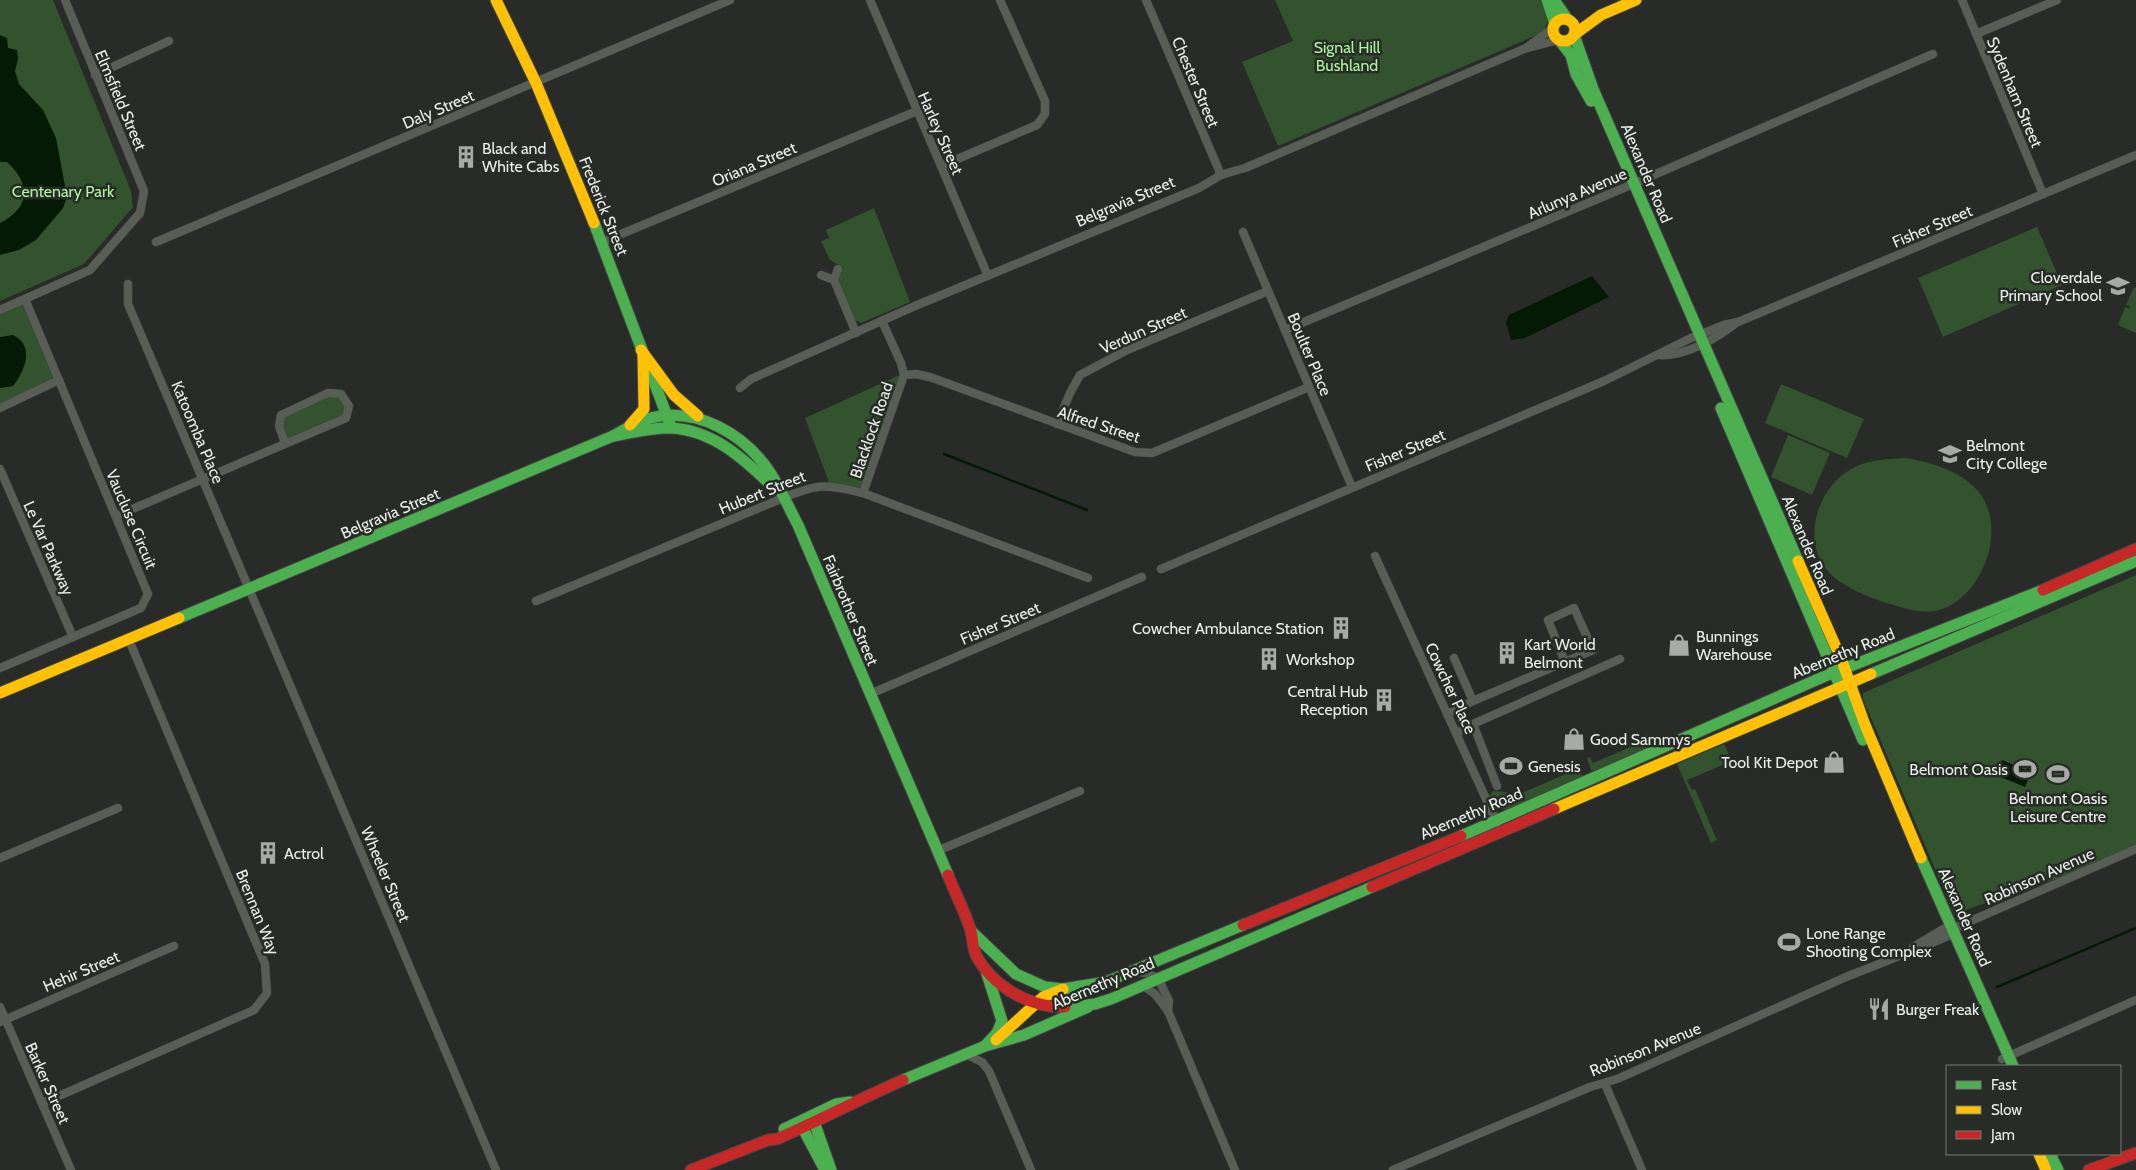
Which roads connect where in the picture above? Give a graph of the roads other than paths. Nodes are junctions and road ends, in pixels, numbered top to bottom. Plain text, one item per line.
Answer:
1 (65, 0) edge
2 (496, 0) edge
3 (730, 0) edge
4 (870, 0) edge
5 (1000, 0) edge
6 (1146, 0) edge
7 (1547, 0) edge
8 (1554, 0) edge
9 (1636, 0) edge
10 (1962, 0) edge
11 (2057, 0) edge
12 (1601, 15) junction
13 (1569, 20) junction
14 (1554, 26) junction
15 (1976, 34) junction
16 (1574, 35) junction
17 (1559, 40) junction
18 (170, 41) dead end
19 (1524, 49) junction
20 (1934, 54) dead end
21 (95, 75) junction
22 (536, 83) junction
23 (917, 111) junction
24 (2136, 155) edge
25 (941, 166) junction
26 (1220, 176) junction
27 (1631, 185) junction
28 (2044, 194) junction
29 (1243, 232) dead end
30 (156, 242) dead end
31 (602, 242) junction
32 (838, 269) dead end
33 (821, 275) dead end
34 (988, 276) junction
35 (834, 280) junction
36 (128, 284) dead end
37 (1268, 291) junction
38 (25, 299) junction
39 (0, 310) edge
40 (882, 321) junction
41 (1285, 330) junction
42 (856, 333) junction
43 (1697, 341) junction
44 (642, 352) junction
45 (904, 375) junction
46 (59, 380) junction
47 (1309, 387) junction
48 (740, 388) dead end
49 (0, 408) edge
50 (667, 415) junction
51 (699, 418) junction
52 (1057, 424) junction
53 (629, 427) junction
54 (671, 428) junction
55 (612, 436) junction
56 (285, 443) junction
57 (0, 471) edge
58 (202, 478) junction
59 (1352, 487) junction
60 (863, 493) junction
61 (783, 498) junction
62 (116, 516) junction
63 (2136, 549) edge
64 (1375, 556) dead end
65 (2136, 561) edge
66 (1161, 569) dead end
67 (1142, 577) dead end
68 (1088, 578) dead end
69 (250, 589) junction
70 (536, 601) dead end
71 (73, 637) junction
72 (129, 640) junction
73 (1454, 658) dead end
74 (1620, 659) dead end
75 (1565, 662) junction
76 (0, 668) edge
77 (1839, 671) junction
78 (1845, 684) junction
79 (0, 693) edge
80 (870, 694) junction
81 (1472, 702) junction
82 (1447, 714) junction
83 (1473, 724) junction
84 (1456, 733) junction
85 (1497, 786) dead end
86 (1080, 791) dead end
87 (118, 808) dead end
88 (1498, 826) junction
89 (2136, 849) edge
90 (937, 851) junction
91 (0, 858) edge
92 (970, 930) junction
93 (1949, 931) junction
94 (174, 946) dead end
95 (983, 966) junction
96 (1134, 971) junction
97 (1158, 978) junction
98 (1141, 985) junction
99 (1063, 989) junction
100 (2136, 1000) edge
101 (1035, 1003) junction
102 (1096, 1004) junction
103 (0, 1007) edge
104 (1168, 1010) junction
105 (3, 1020) edge
106 (989, 1044) junction
107 (965, 1054) junction
108 (2007, 1062) edge
109 (1605, 1084) junction
110 (42, 1102) junction
111 (813, 1119) junction
112 (801, 1125) junction
113 (2136, 1153) edge
114 (2040, 1155) edge
115 (2050, 1155) edge
116 (2118, 1160) junction
117 (71, 1170) edge
118 (496, 1170) edge
119 (692, 1170) edge
120 (825, 1170) edge
121 (831, 1170) edge
122 (1031, 1170) edge
123 (1236, 1170) edge
124 (1393, 1170) edge
125 (1642, 1170) edge
126 (2046, 1170) edge
127 (2058, 1170) edge
128 (2089, 1170) edge
129 (2106, 1170) edge

1 - 21 street, Elmsfield Street
2 - 22 main road, Frederick Street
3 - 22 street, Daly Street
4 - 23 street, Harley Street
5 - 25 street
6 - 26 street, Chester Street
7 - 14 main road
8 - 13 main road
9 - 12 main road
10 - 15 street, Sydenham Street
11 - 15 street
12 - 13 main road
12 - 16 main road
13 - 14 main road
13 - 16 main road
14 - 17 main road
14 - 19 street, Belgravia Street
15 - 28 street, Sydenham Street
16 - 17 main road
16 - 27 main road, Alexander Road
17 - 19 street, Belgravia Street
17 - 27 main road, Alexander Road
18 - 21 street
19 - 26 street, Belgravia Street
20 - 27 street, Arlunya Avenue
21 - 38 street, Elmsfield Street
22 - 30 street, Daly Street
22 - 31 main road, Frederick Street
23 - 25 street, Harley Street
23 - 31 street, Oriana Street
24 - 28 street, Fisher Street
25 - 34 street, Harley Street
26 - 34 street, Belgravia Street
27 - 41 street, Arlunya Avenue
27 - 43 main road, Alexander Road
28 - 43 street, Fisher Street
29 - 37 street, Boulter Place
31 - 44 main road, Frederick Street
32 - 35 street
33 - 35 street
34 - 40 street, Belgravia Street
35 - 42 street
36 - 58 street, Katoomba Place
37 - 41 street, Boulter Place
37 - 52 street, Verdun Street
38 - 39 street
38 - 46 street, Vaucluse Circuit
40 - 42 street, Belgravia Street
40 - 45 street, Blacklock Road
41 - 47 street, Boulter Place
42 - 48 street, Belgravia Street
43 - 59 street, Fisher Street
43 - 77 main road, Alexander Road
44 - 50 main road, Frederick Street
44 - 51 main road
44 - 53 main road
45 - 52 street, Alfred Street
45 - 60 street, Blacklock Road
46 - 49 street
46 - 62 street, Vaucluse Circuit
47 - 52 street, Alfred Street
47 - 59 street, Boulter Place
50 - 51 main road, Fairbrother Street
50 - 53 main road, Fairbrother Street
50 - 54 main road, Frederick Street
51 - 61 main road, Fairbrother Street
53 - 55 main road, Fairbrother Street
54 - 55 main road, Belgravia Street
54 - 61 main road, Belgravia Street
55 - 69 main road, Belgravia Street
56 - 56 street
56 - 58 street
57 - 71 street, Le Var Parkway
58 - 62 street
58 - 69 street, Katoomba Place
59 - 66 street, Fisher Street
60 - 61 street, Hubert Street
60 - 68 street, Hubert Street
61 - 70 street, Hubert Street
61 - 80 main road, Fairbrother Street
62 - 71 street, Vaucluse Circuit
63 - 77 main road, Abernethy Road
64 - 82 street, Cowcher Place
65 - 78 main road, Abernethy Road
67 - 80 street, Fisher Street
69 - 72 main road, Belgravia Street
69 - 118 street, Wheeler Street
71 - 76 street, Vaucluse Circuit
72 - 79 main road, Belgravia Street
72 - 110 street, Brennan Way
73 - 81 street
74 - 83 street
75 - 75 street
75 - 81 street
77 - 78 main road, Alexander Road
77 - 88 main road, Abernethy Road
78 - 88 main road, Abernethy Road
78 - 93 main road, Alexander Road
80 - 90 main road, Fairbrother Street
81 - 82 street
82 - 84 street, Cowcher Place
83 - 84 street
83 - 85 street
84 - 88 street, Cowcher Place
86 - 90 street
87 - 91 street
88 - 96 main road, Abernethy Road
88 - 97 main road, Abernethy Road
89 - 93 street, Robinson Avenue
90 - 92 main road, Fairbrother Street
92 - 95 main road, Fairbrother Street
92 - 99 main road, Fairbrother Street
93 - 108 main road, Alexander Road
93 - 109 street, Robinson Avenue
94 - 105 street, Hehir Street
95 - 101 main road, Fairbrother Street
95 - 106 main road
96 - 97 street
96 - 99 main road, Abernethy Road
97 - 98 main road, Abernethy Road
97 - 104 street
98 - 102 main road, Abernethy Road
98 - 104 street
99 - 101 main road, Abernethy Road
100 - 108 street
101 - 102 main road, Fairbrother Street
101 - 106 main road, Abernethy Road
102 - 106 main road, Abernethy Road
103 - 105 street, Barker Street
104 - 123 street
105 - 110 street, Barker Street
106 - 107 main road, Abernethy Road
107 - 111 main road, Abernethy Road
107 - 122 street
109 - 124 street, Robinson Avenue
109 - 125 street
110 - 117 street, Barker Street
111 - 112 main road, Abernethy Road
111 - 121 main road
112 - 119 main road, Abernethy Road
112 - 120 main road
113 - 116 main road
114 - 126 main road
115 - 127 main road
116 - 128 main road
116 - 129 main road

